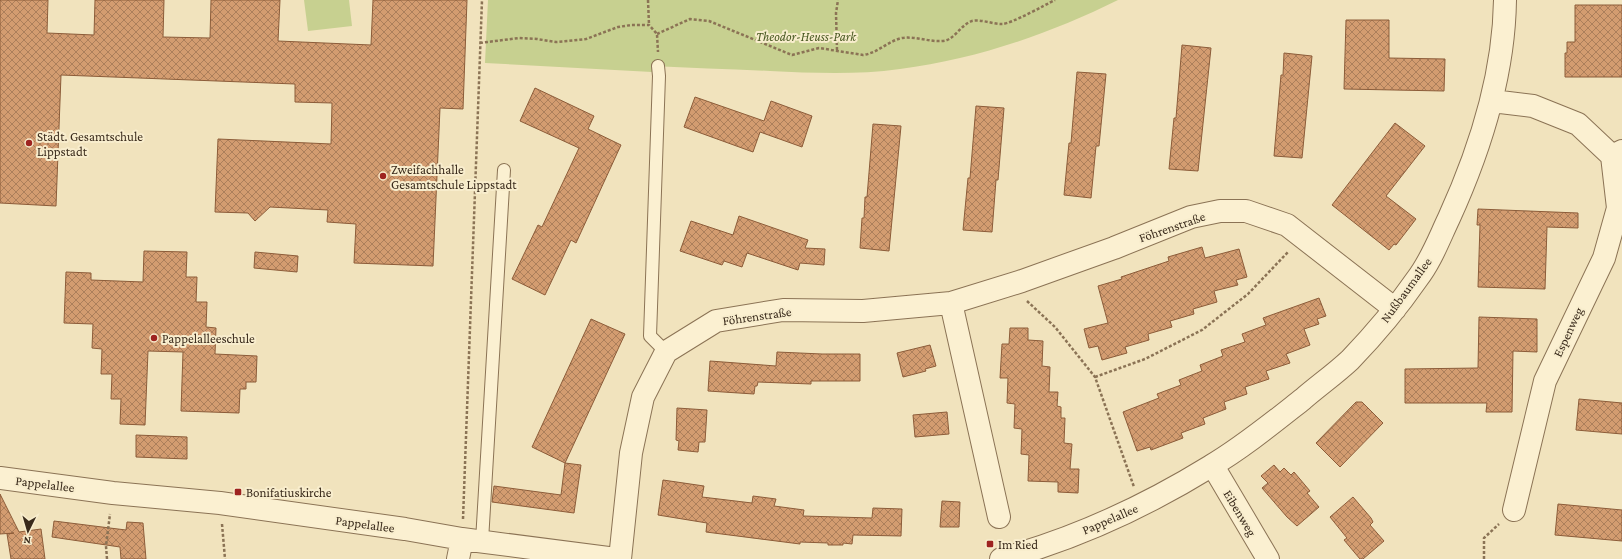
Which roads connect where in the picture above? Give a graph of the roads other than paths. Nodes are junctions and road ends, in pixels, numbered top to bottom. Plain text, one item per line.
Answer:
1 (1505, 0) edge
2 (658, 66) dead end
3 (1492, 102) junction
4 (1617, 154) edge
5 (504, 170) dead end
6 (951, 303) junction
7 (1395, 309) junction
8 (666, 352) junction
9 (1213, 466) junction
10 (0, 478) edge
11 (1514, 510) road end
12 (999, 517) dead end
13 (467, 546) edge
14 (616, 559) edge
15 (620, 559) edge
16 (1002, 559) edge
17 (1268, 559) edge

1 - 3 street, Nußbaumallee
2 - 8 lane
3 - 4 street, Espenweg
3 - 7 street, Nußbaumallee
4 - 11 street, Espenweg
5 - 13 lane
6 - 7 street, Föhrenstraße
6 - 8 street, Föhrenstraße
6 - 12 street
7 - 9 street, Nußbaumallee
8 - 15 street
9 - 16 street, Pappelallee
9 - 17 street, Eibenweg
10 - 13 street, Pappelallee
13 - 14 street, Pappelallee

